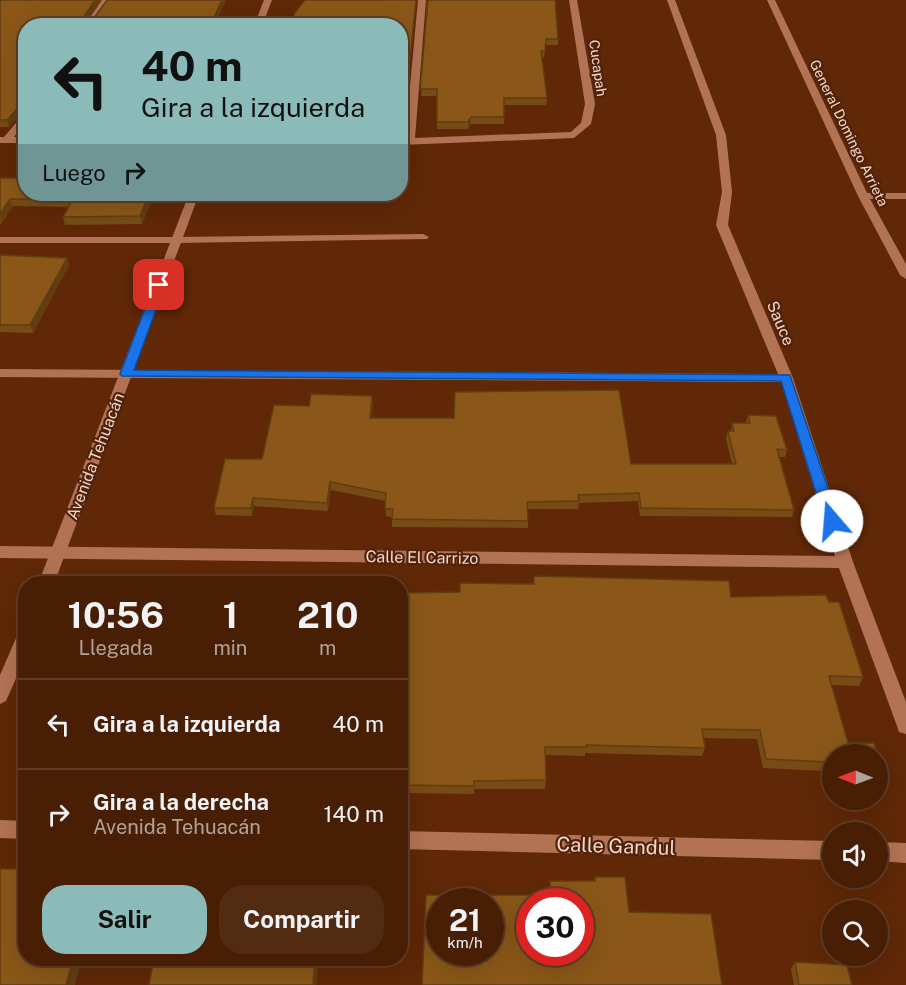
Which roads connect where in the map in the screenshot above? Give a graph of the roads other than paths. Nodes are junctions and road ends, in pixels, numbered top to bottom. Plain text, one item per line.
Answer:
1 (106, 0) edge
2 (268, 0) edge
3 (423, 0) edge
4 (573, 0) edge
5 (671, 0) edge
6 (771, 0) edge
7 (94, 18) edge
8 (261, 18) edge
9 (408, 118) edge
10 (18, 123) edge
11 (4, 140) edge
12 (408, 142) edge
13 (863, 196) junction
14 (906, 196) edge
15 (191, 201) edge
16 (423, 237) dead end
17 (0, 240) edge
18 (176, 240) junction
19 (906, 275) edge
20 (0, 373) edge
21 (126, 374) junction
22 (786, 378) junction
23 (0, 552) edge
24 (59, 553) junction
25 (845, 562) junction
26 (49, 576) edge
27 (18, 653) edge
28 (0, 696) edge
29 (906, 726) edge
30 (0, 829) edge
31 (18, 830) edge
32 (408, 840) edge
33 (822, 851) edge
34 (888, 852) edge
35 (906, 853) edge

1 - 7 street
2 - 8 street
3 - 9 street
4 - 12 street, Cucapah
5 - 22 street, Sauce
6 - 13 street, General Domingo Arrieta
10 - 11 street
13 - 14 street
13 - 19 street, General Domingo Arrieta
15 - 18 street, Avenida Tehuacán
16 - 18 street
17 - 18 street
18 - 21 street, Avenida Tehuacán
20 - 21 street
21 - 22 street
21 - 24 street, Avenida Tehuacán
22 - 25 street, Sauce
23 - 24 street, Calle El Carrizo
24 - 25 street, Calle El Carrizo
24 - 26 street, Avenida Tehuacán
25 - 29 street, Sauce
27 - 28 street
30 - 31 street
32 - 33 street, Calle Gandul
34 - 35 street

